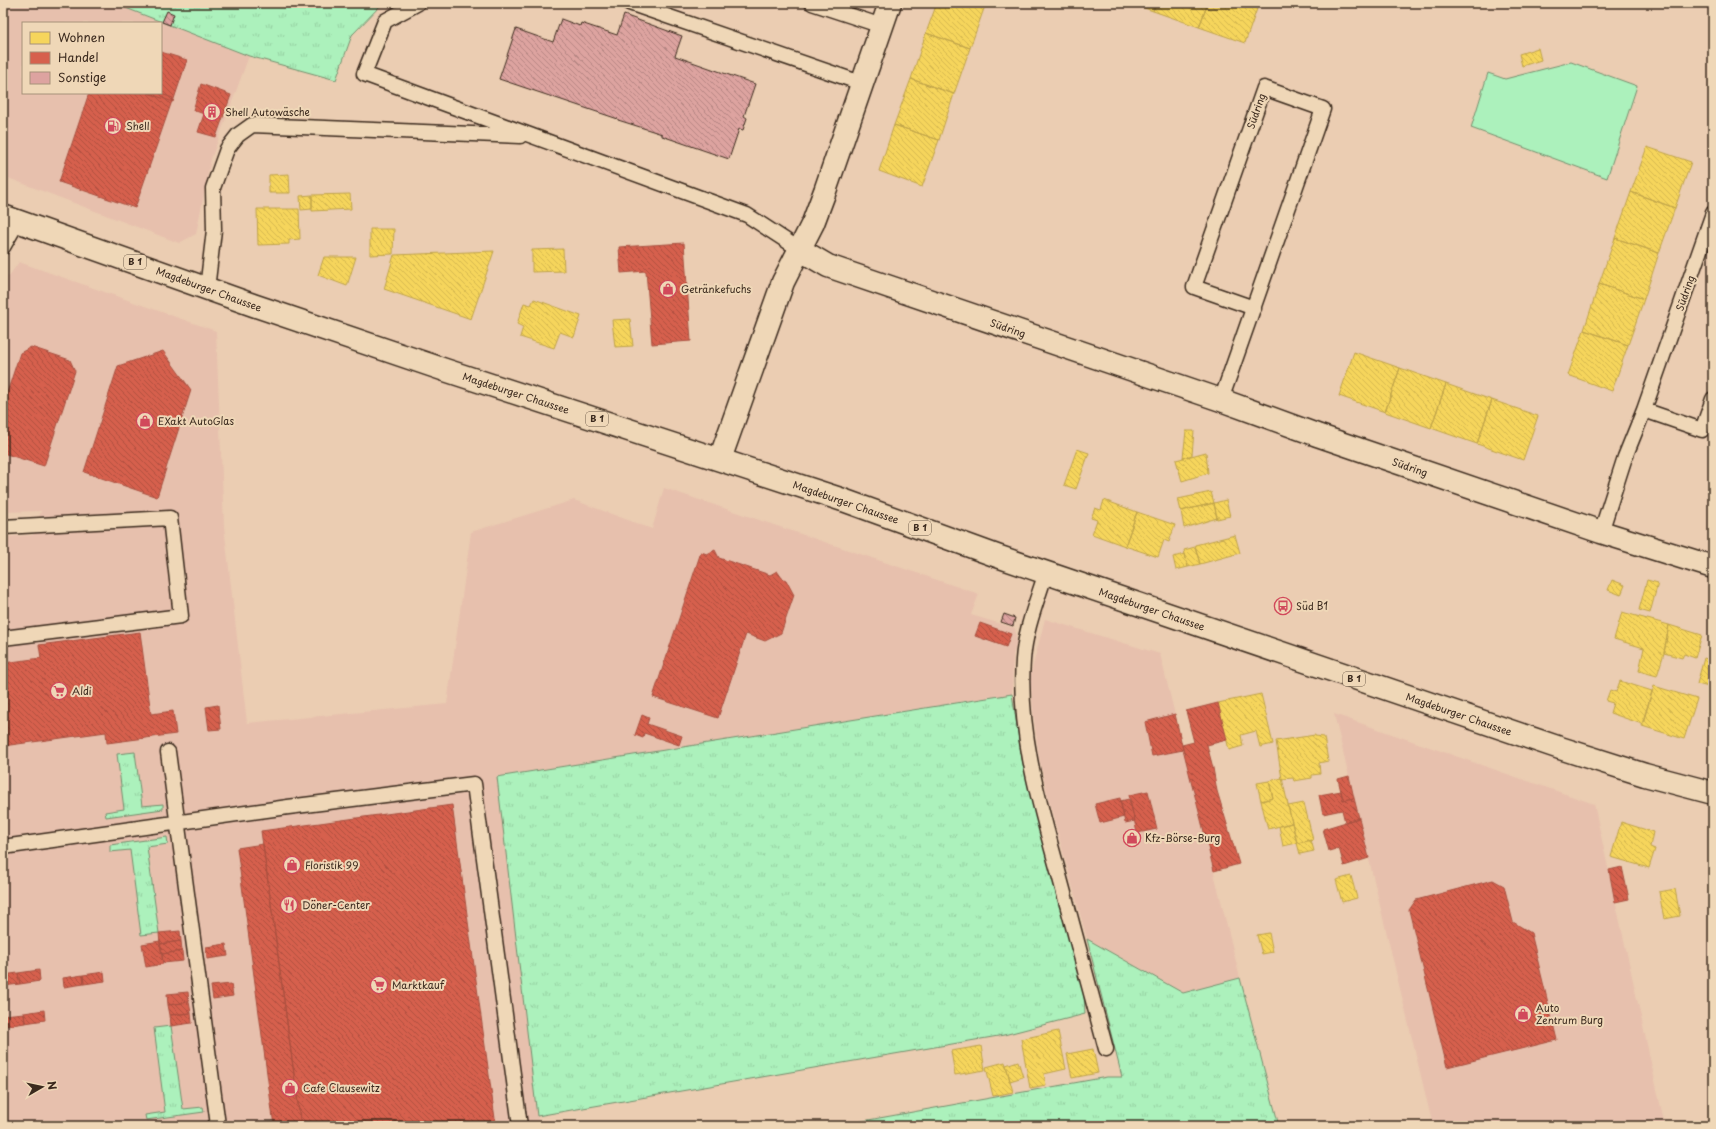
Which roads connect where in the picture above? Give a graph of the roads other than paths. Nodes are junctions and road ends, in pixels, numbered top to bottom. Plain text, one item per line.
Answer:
1 (418, 3) edge
2 (629, 3) edge
3 (812, 3) edge
4 (890, 3) edge
5 (882, 26) junction
6 (862, 83) junction
7 (534, 137) junction
8 (1713, 213) edge
9 (10, 219) edge
10 (3, 247) edge
11 (799, 249) junction
12 (206, 289) junction
13 (1254, 308) junction
14 (1713, 399) edge
15 (1220, 400) junction
16 (1644, 410) junction
17 (720, 459) junction
18 (3, 527) edge
19 (1601, 532) junction
20 (1713, 567) edge
21 (1046, 572) junction
22 (3, 638) edge
23 (168, 752) dead end
24 (1713, 793) edge
25 (177, 823) junction
26 (3, 846) edge
27 (1106, 1049) dead end
28 (214, 1126) edge
29 (520, 1126) edge

1 - 7 lane
2 - 6 lane
3 - 5 lane
4 - 5 main road
5 - 6 main road
6 - 11 main road
7 - 11 lane
7 - 12 lane
8 - 16 lane, Südring
9 - 10 lane
9 - 12 main road, Magdeburger Chaussee / B 1
11 - 15 main road, Südring
11 - 17 main road
12 - 17 main road, Magdeburger Chaussee / B 1
13 - 13 lane, Südring
13 - 15 lane, Südring
14 - 16 lane
15 - 19 main road, Südring
16 - 19 lane, Südring
17 - 21 main road, Magdeburger Chaussee / B 1
18 - 22 lane
19 - 20 main road, Südring
21 - 24 main road, Magdeburger Chaussee / B 1
21 - 27 lane
23 - 25 lane
25 - 26 lane
25 - 28 lane
25 - 29 lane

